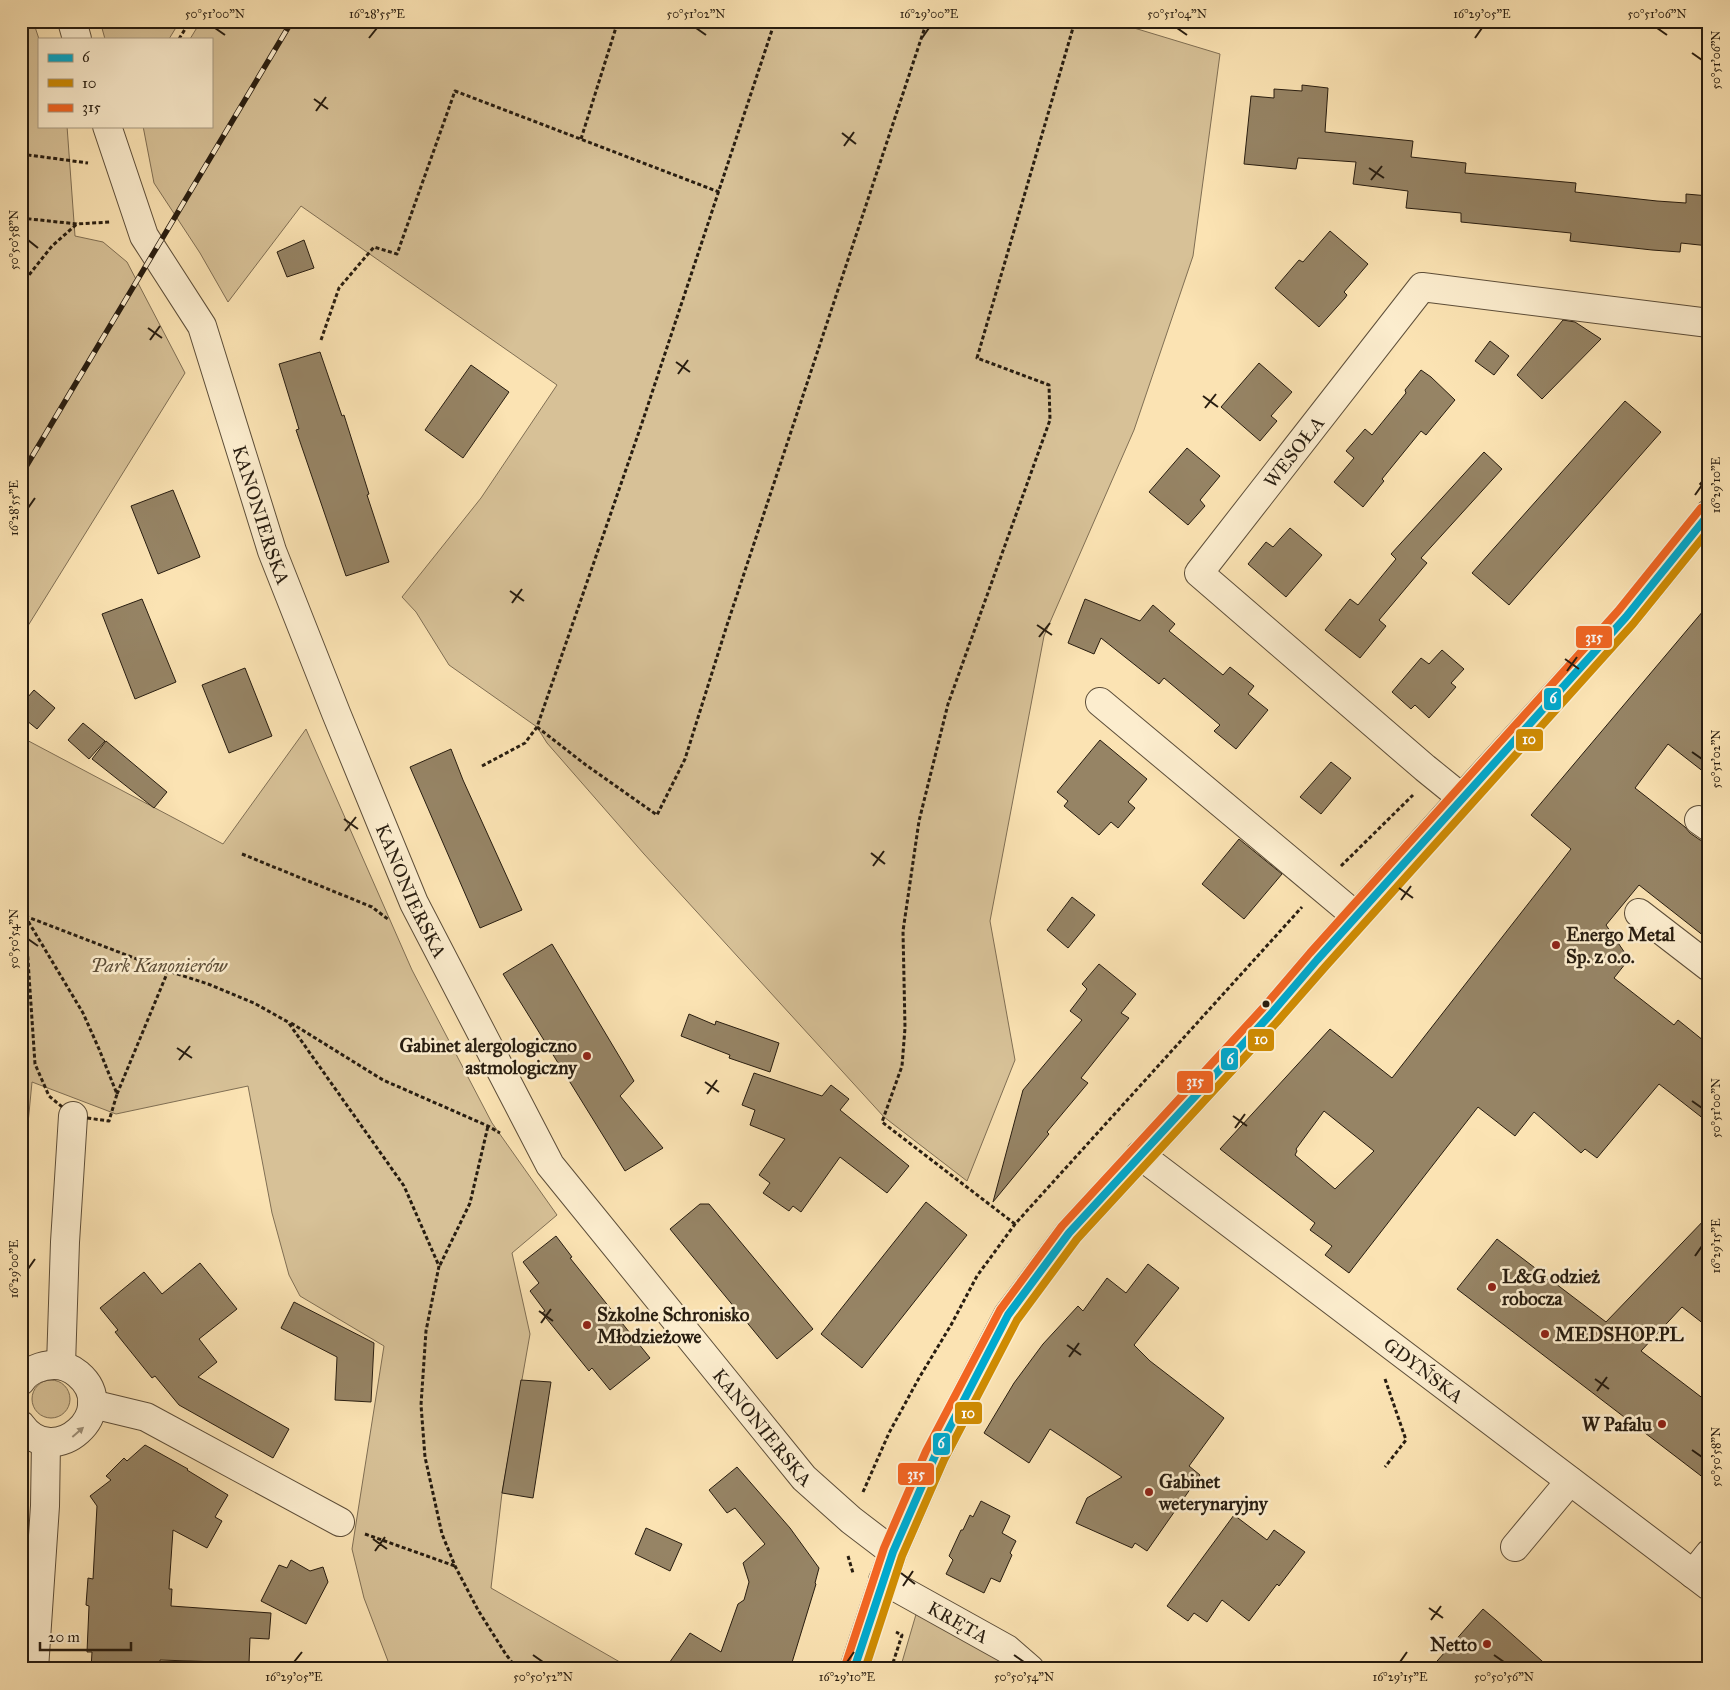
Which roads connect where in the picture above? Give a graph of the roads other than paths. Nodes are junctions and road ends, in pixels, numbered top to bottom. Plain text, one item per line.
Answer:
1 (72, 21) edge
2 (78, 38) edge
3 (108, 128) edge
4 (1709, 323) edge
5 (1709, 514) edge
6 (1100, 702) dead end
7 (1462, 798) junction
8 (1640, 913) dead end
9 (1356, 916) junction
10 (1709, 967) edge
11 (73, 1116) road end
12 (1140, 1155) junction
13 (60, 1365) junction
14 (21, 1381) edge
15 (92, 1404) junction
16 (21, 1425) edge
17 (46, 1442) junction
18 (1570, 1481) junction
19 (340, 1522) dead end
20 (1516, 1547) dead end
21 (893, 1552) junction
22 (1704, 1571) edge
23 (883, 1580) junction
24 (34, 1669) edge
25 (854, 1669) edge
26 (1030, 1669) edge

1 - 2 street
3 - 21 street, KANONIERSKA
4 - 7 street, WESOŁA
5 - 7 street
6 - 9 street
7 - 9 street
8 - 10 street
9 - 12 street
11 - 13 street
12 - 18 street, GDYŃSKA
12 - 21 street
13 - 14 street
13 - 15 street
17 -> 15 street
15 - 19 street
16 - 17 street
17 - 24 street
18 - 20 street
18 - 22 street, GDYŃSKA
21 - 23 street
23 - 25 street
23 - 26 street, KRĘTA

